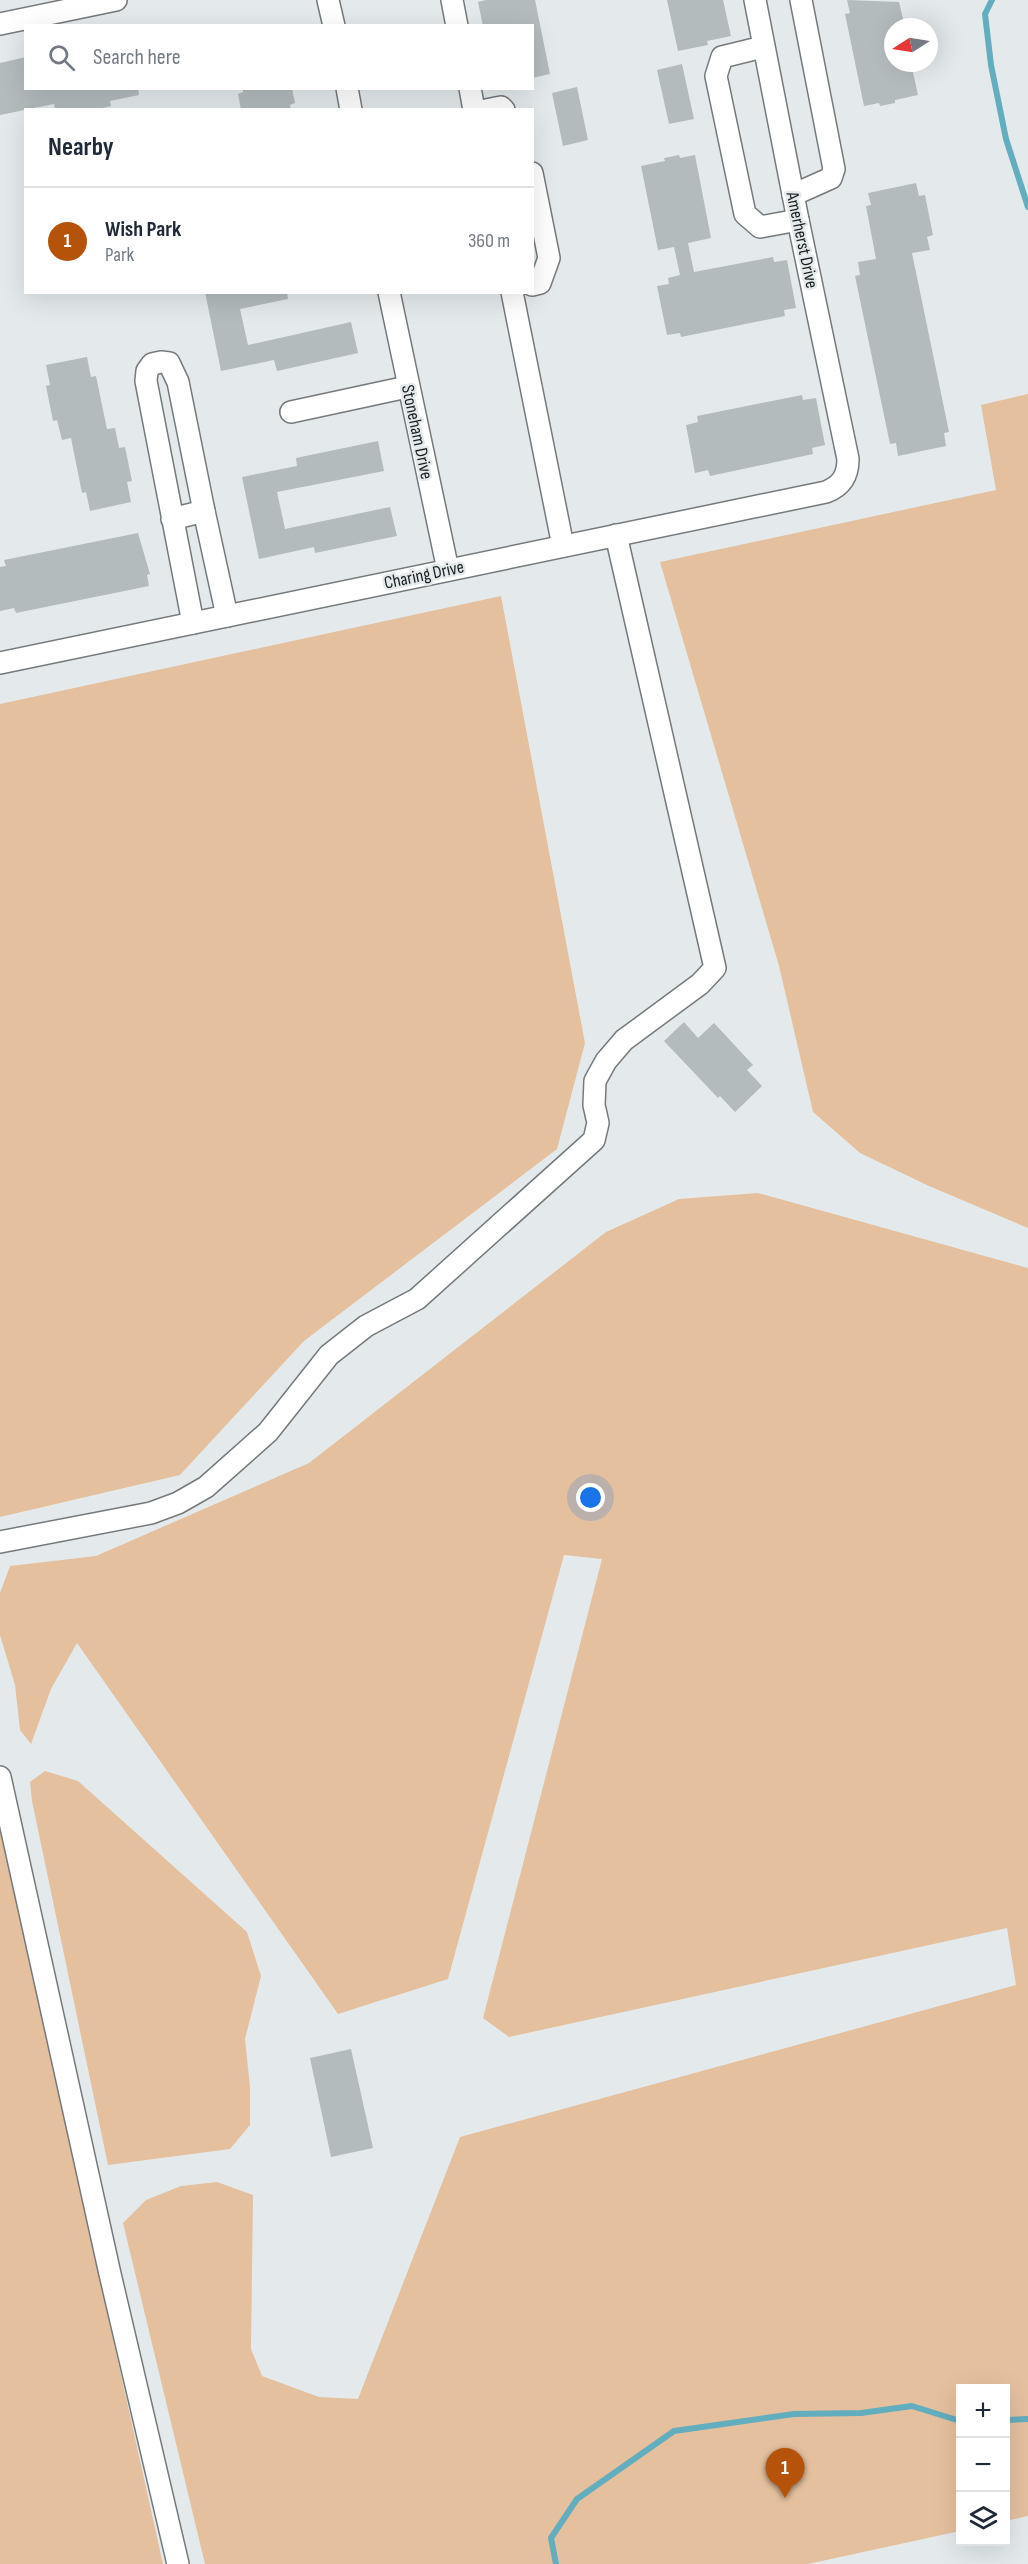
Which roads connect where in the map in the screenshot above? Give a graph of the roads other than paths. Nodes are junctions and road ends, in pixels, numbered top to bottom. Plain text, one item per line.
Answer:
1 (116, 0) edge
2 (328, 0) edge
3 (452, 0) edge
4 (755, 0) edge
5 (801, 0) edge
6 (0, 24) edge
7 (333, 24) edge
8 (457, 24) edge
9 (763, 47) junction
10 (347, 90) edge
11 (470, 90) edge
12 (351, 108) edge
13 (474, 108) edge
14 (534, 182) edge
15 (793, 195) junction
16 (798, 220) junction
17 (534, 284) edge
18 (389, 294) edge
19 (512, 294) edge
20 (408, 387) junction
21 (291, 412) dead end
22 (844, 480) joint
23 (204, 512) junction
24 (172, 519) junction
25 (616, 535) junction
26 (563, 546) junction
27 (448, 570) junction
28 (227, 616) junction
29 (193, 623) junction
30 (0, 663) edge
31 (0, 1542) edge
32 (0, 1778) edge
33 (178, 2564) edge

1 - 6 street
2 - 7 street
3 - 8 street
4 - 9 street, Amerherst Drive
5 - 15 street
9 - 15 street, Amerherst Drive
9 - 16 street
10 - 12 street
11 - 13 street
14 - 17 street
15 - 16 street, Amerherst Drive
16 - 22 street, Amerherst Drive
18 - 20 street, Stoneham Drive
19 - 26 street
20 - 21 street
20 - 27 street, Stoneham Drive
22 - 25 street, Charing Drive
23 - 24 street
23 - 24 street
23 - 28 street
24 - 29 street
25 - 26 street, Charing Drive
25 - 31 street
26 - 27 street, Charing Drive
27 - 28 street, Charing Drive
28 - 29 street, Charing Drive
29 - 30 street, Charing Drive
32 - 33 street

